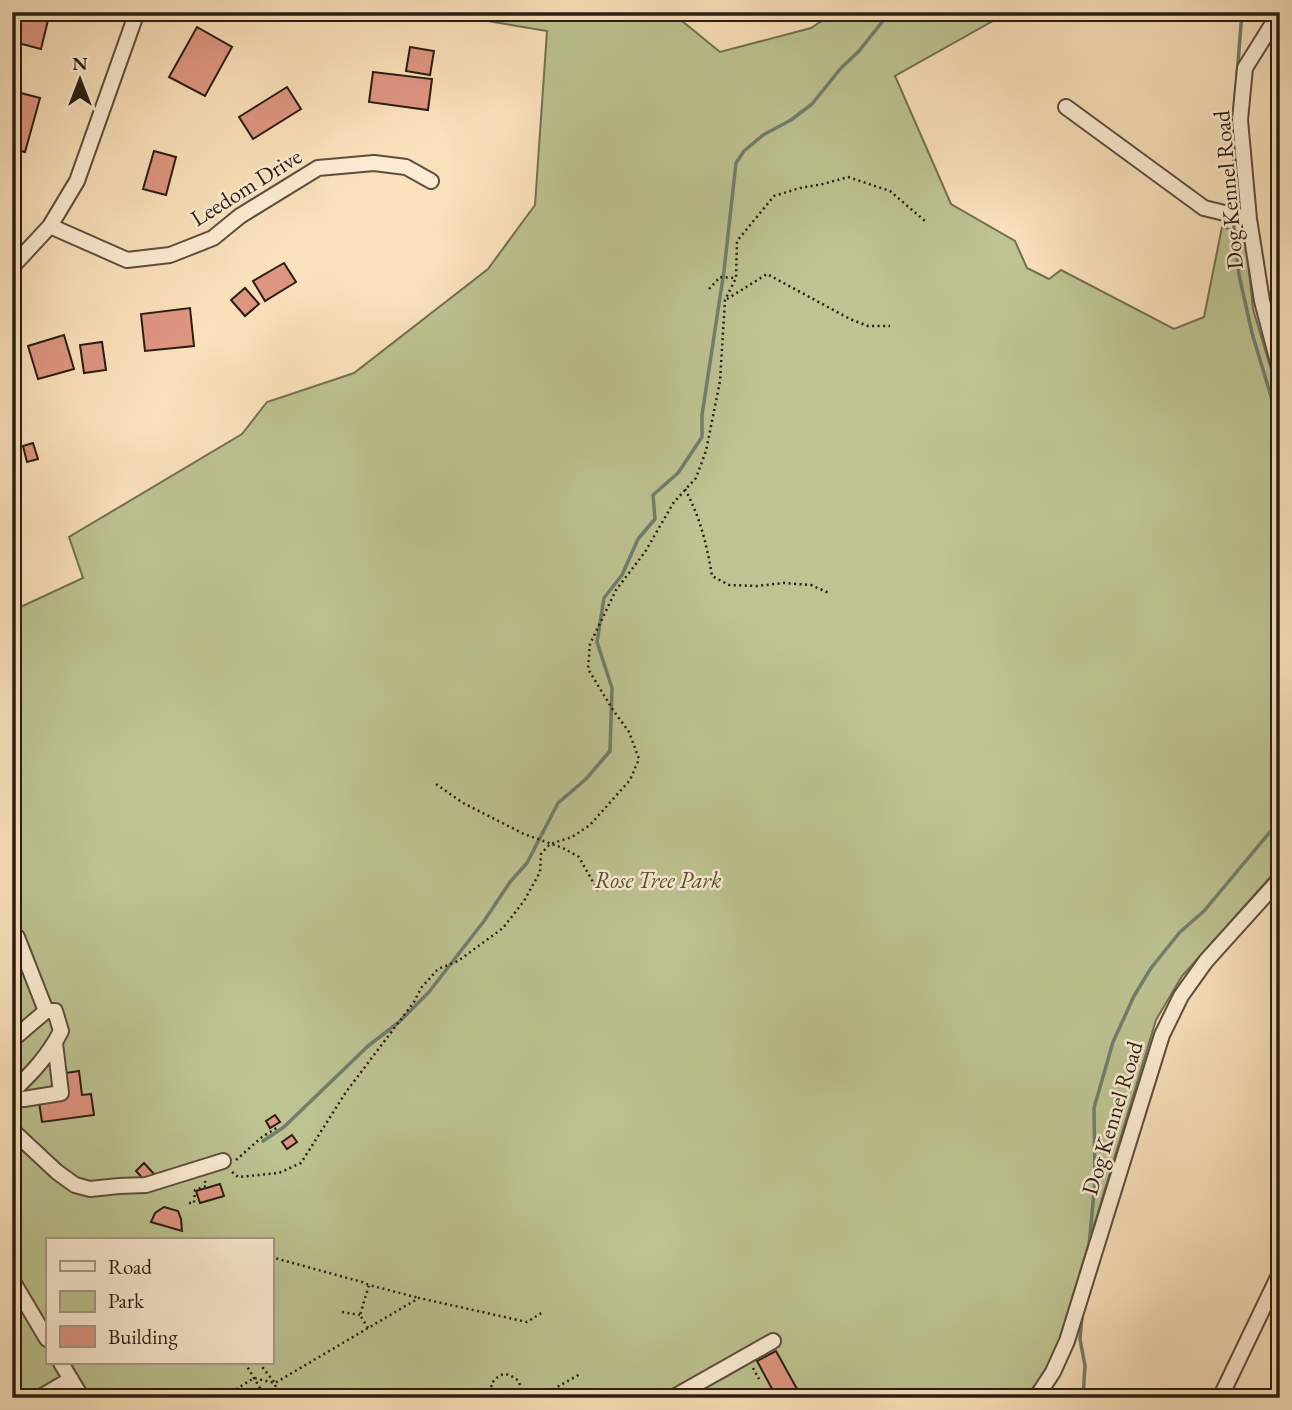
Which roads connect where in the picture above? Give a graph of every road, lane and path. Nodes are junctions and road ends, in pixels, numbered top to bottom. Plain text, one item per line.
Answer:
1 (137, 12) edge
2 (1280, 12) edge
3 (1066, 107) dead end
4 (431, 180) dead end
5 (1250, 219) junction
6 (925, 221) dead end
7 (50, 226) junction
8 (12, 267) edge
9 (736, 278) junction
10 (709, 289) dead end
11 (725, 300) junction
12 (890, 326) dead end
13 (1280, 370) edge
14 (685, 489) junction
15 (829, 593) dead end
16 (436, 784) dead end
17 (551, 844) junction
18 (1280, 879) edge
19 (598, 891) dead end
20 (17, 937) dead end
21 (46, 1011) junction
22 (12, 1040) edge
23 (55, 1043) junction
24 (12, 1092) edge
25 (12, 1099) edge
26 (278, 1127) dead end
27 (12, 1130) edge
28 (226, 1164) junction
29 (200, 1168) junction
30 (189, 1203) dead end
31 (273, 1258) edge
32 (1279, 1277) edge
33 (12, 1280) edge
34 (369, 1285) junction
35 (419, 1298) junction
36 (342, 1312) dead end
37 (543, 1312) dead end
38 (360, 1315) junction
39 (368, 1328) junction
40 (46, 1337) edge
41 (773, 1341) dead end
42 (62, 1364) edge
43 (246, 1364) edge
44 (259, 1364) edge
45 (580, 1374) dead end
46 (254, 1378) junction
47 (71, 1379) junction
48 (275, 1383) junction
49 (232, 1392) junction
50 (520, 1396) edge
51 (39, 1398) edge
52 (82, 1398) edge
53 (222, 1398) edge
54 (236, 1398) edge
55 (266, 1398) edge
56 (275, 1398) edge
57 (493, 1398) edge
58 (528, 1398) edge
59 (546, 1398) edge
60 (672, 1398) edge
61 (1036, 1398) edge
62 (1220, 1398) edge

1 - 7 street
2 - 5 street, Dog Kennel Road
3 - 5 street
4 - 7 street, Leedom Drive
5 - 13 street, Dog Kennel Road
6 - 9 path
7 - 8 street
9 - 10 path
9 - 11 path
11 - 12 path
11 - 14 path
14 - 15 path
14 - 17 path
16 - 17 path
17 - 19 path
17 - 28 path
18 - 61 street, Dog Kennel Road
20 - 21 street
21 - 22 street
21 - 23 street
23 - 24 street
23 - 25 street
26 - 28 path
27 - 29 street
28 - 29 street
29 - 30 path
31 - 34 path
32 - 62 street
33 - 40 street
34 - 35 path
34 - 38 path
35 - 37 path
35 - 39 path
36 - 38 path
38 - 39 path
39 - 48 path
41 - 60 street
42 - 47 street
43 - 46 path
44 - 48 path
45 - 59 path
46 - 48 path
46 - 49 path
46 - 55 path
47 - 51 street
47 - 52 street
48 - 56 path
49 - 53 path
49 - 54 path
50 - 57 path
50 - 58 path

